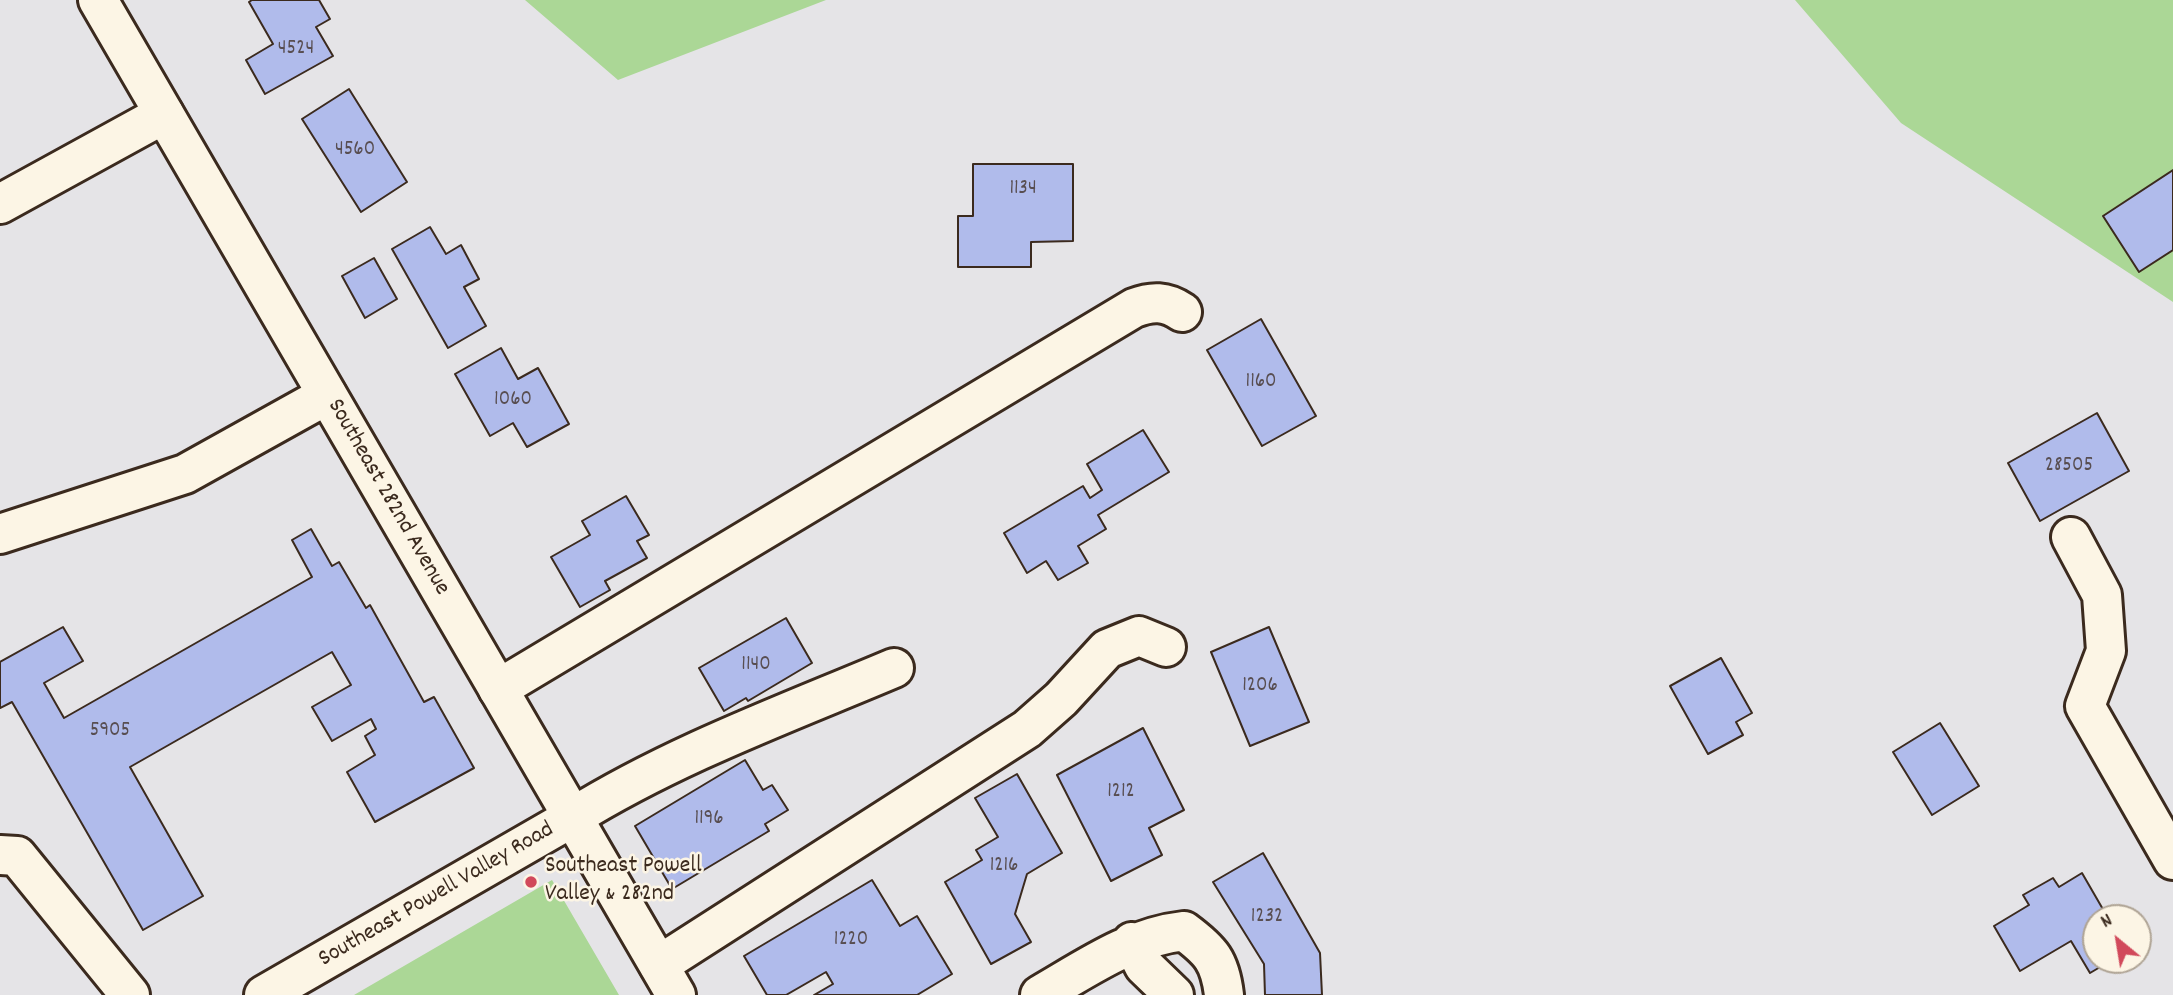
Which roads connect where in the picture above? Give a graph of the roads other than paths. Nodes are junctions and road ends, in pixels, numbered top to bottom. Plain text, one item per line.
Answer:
1 (98, 0) edge
2 (164, 114) junction
3 (0, 204) edge
4 (1182, 312) dead end
5 (327, 395) junction
6 (0, 534) edge
7 (2071, 537) dead end
8 (1166, 647) dead end
9 (894, 668) dead end
10 (498, 689) junction
11 (572, 817) junction
12 (0, 855) edge
13 (2173, 860) edge
14 (1132, 942) junction
15 (667, 980) edge
16 (130, 995) edge
17 (264, 995) edge
18 (1040, 995) edge
19 (1174, 995) edge
20 (1224, 995) edge

1 - 2 main road, Southeast 282nd Avenue
2 - 3 main road
2 - 5 main road, Southeast 282nd Avenue
4 - 10 main road
5 - 6 main road
5 - 10 main road, Southeast 282nd Avenue
7 - 13 main road
8 - 15 main road
9 - 11 main road, Southeast Powell Valley Road
10 - 11 main road, Southeast 282nd Avenue
11 - 15 main road, Southeast 282nd Avenue
11 - 17 main road, Southeast Powell Valley Road
12 - 16 main road
14 - 18 main road
14 - 19 main road
14 - 20 main road

